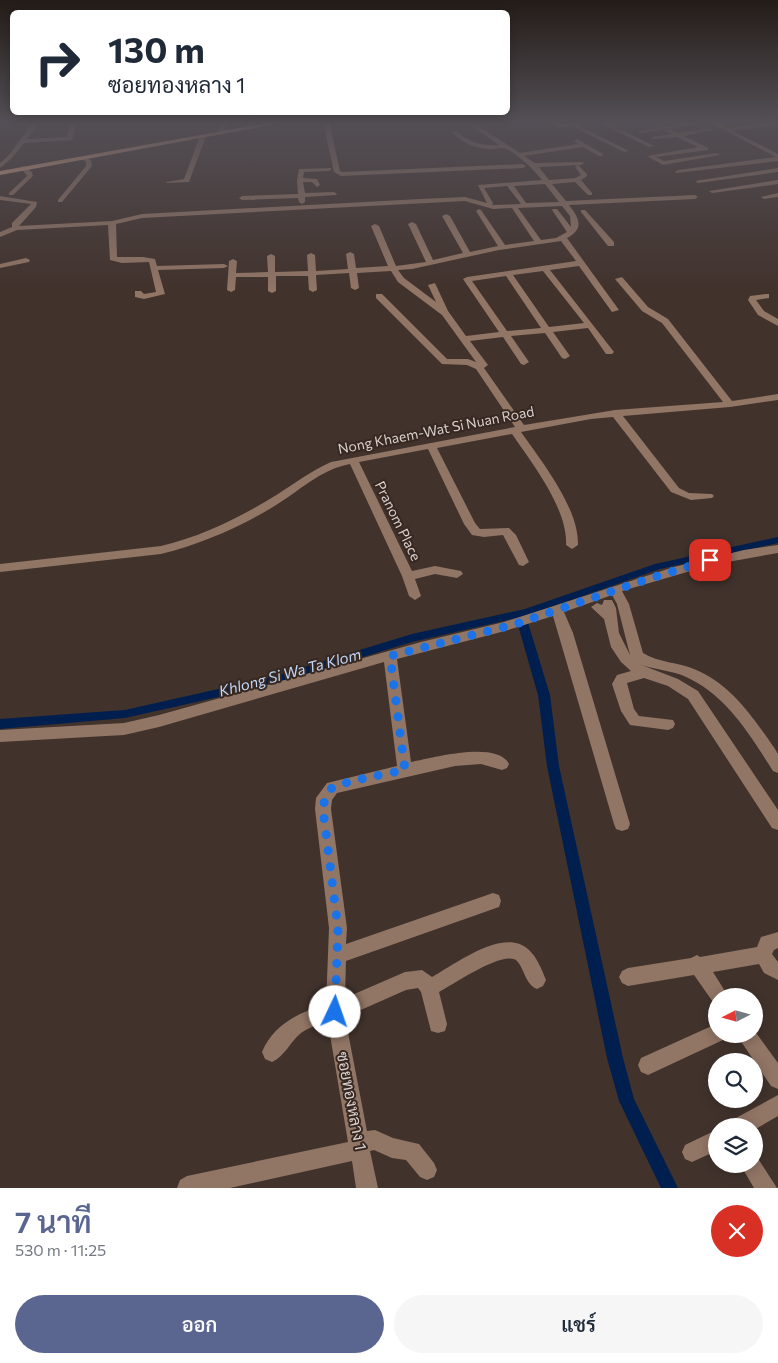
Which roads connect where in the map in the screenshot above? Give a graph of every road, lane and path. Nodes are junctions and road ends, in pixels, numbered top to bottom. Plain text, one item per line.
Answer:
1 (28, 177) edge
2 (80, 177) edge
3 (188, 177) edge
4 (510, 177) edge
5 (544, 177) edge
6 (581, 177) edge
7 (728, 177) edge
8 (300, 180) joint
9 (577, 180) junction
10 (547, 181) junction
11 (169, 182) dead end
12 (698, 182) dead end
13 (778, 182) edge
14 (513, 184) junction
15 (317, 186) dead end
16 (712, 191) dead end
17 (11, 194) dead end
18 (334, 194) dead end
19 (590, 194) dead end
20 (778, 195) edge
21 (301, 196) junction
22 (695, 197) dead end
23 (764, 197) dead end
24 (0, 198) edge
25 (242, 198) dead end
26 (60, 202) dead end
27 (523, 202) dead end
28 (490, 204) dead end
29 (563, 204) junction
30 (303, 207) junction
31 (515, 209) dead end
32 (555, 210) dead end
33 (479, 211) dead end
34 (583, 211) dead end
35 (446, 216) dead end
36 (109, 223) junction
37 (412, 224) dead end
38 (375, 226) dead end
39 (16, 228) junction
40 (583, 230) junction
41 (0, 235) edge
42 (563, 238) junction
43 (539, 242) junction
44 (611, 244) dead end
45 (503, 247) junction
46 (350, 254) dead end
47 (311, 255) dead end
48 (468, 255) junction
49 (271, 256) dead end
50 (26, 260) dead end
51 (233, 261) dead end
52 (431, 263) junction
53 (581, 263) junction
54 (0, 266) edge
55 (224, 266) dead end
56 (154, 268) junction
57 (393, 268) junction
58 (545, 268) junction
59 (352, 271) junction
60 (312, 273) junction
61 (508, 273) junction
62 (272, 274) junction
63 (232, 275) junction
64 (619, 279) dead end
65 (432, 285) dead end
66 (355, 288) dead end
67 (231, 290) dead end
68 (313, 290) dead end
69 (272, 291) dead end
70 (138, 292) dead end
71 (379, 296) dead end
72 (766, 296) dead end
73 (615, 310) dead end
74 (445, 313) junction
75 (778, 323) edge
76 (590, 325) junction
77 (548, 330) junction
78 (506, 335) junction
79 (463, 339) junction
80 (609, 352) dead end
81 (566, 356) dead end
82 (524, 362) dead end
83 (483, 365) dead end
84 (778, 397) edge
85 (730, 404) junction
86 (615, 413) junction
87 (518, 429) junction
88 (431, 445) junction
89 (353, 460) junction
90 (708, 496) dead end
91 (572, 545) dead end
92 (777, 550) edge
93 (523, 562) dead end
94 (0, 568) edge
95 (457, 574) dead end
96 (408, 576) junction
97 (415, 596) dead end
98 (603, 601) junction
99 (557, 609) junction
100 (390, 656) junction
101 (642, 673) junction
102 (668, 724) dead end
103 (0, 736) edge
104 (502, 764) dead end
105 (778, 767) edge
106 (405, 770) junction
107 (622, 824) dead end
108 (778, 824) edge
109 (493, 901) dead end
110 (778, 940) edge
111 (763, 954) junction
112 (337, 956) junction
113 (697, 964) junction
114 (778, 971) edge
115 (628, 978) dead end
116 (537, 980) dead end
117 (429, 988) junction
118 (714, 988) edge
119 (335, 1012) junction
120 (438, 1024) dead end
121 (708, 1037) edge
122 (752, 1043) edge
123 (272, 1052) dead end
124 (648, 1065) dead end
125 (778, 1079) edge
126 (778, 1105) edge
127 (755, 1118) edge
128 (708, 1144) edge
129 (360, 1145) junction
130 (692, 1152) dead end
131 (427, 1170) dead end
132 (756, 1173) edge
133 (187, 1187) edge
134 (367, 1188) edge
135 (766, 1188) edge

1 - 17 street
2 - 26 street
3 - 11 street
4 - 14 street
5 - 10 street
6 - 9 street
7 - 12 street
8 - 15 street
8 - 21 street
9 - 10 street
9 - 19 street
10 - 14 street
10 - 29 street
13 - 16 street
14 - 27 street
14 - 28 street
18 - 21 street
20 - 23 street
21 - 25 street
21 - 30 street
22 - 29 street
24 - 39 street
29 - 30 street
29 - 40 street
30 - 36 street
31 - 43 street
32 - 40 street
33 - 45 street
34 - 40 street
35 - 48 street
36 - 39 street
36 - 56 street
37 - 52 street
38 - 57 street
39 - 41 street
40 - 42 street
40 - 44 street
42 - 43 street
42 - 53 street
43 - 45 street
45 - 48 street
46 - 59 street
47 - 60 street
48 - 52 street
49 - 62 street
50 - 54 street
51 - 63 street
52 - 57 street
53 - 58 street
53 - 73 street
55 - 56 street
56 - 70 street
57 - 59 street
57 - 74 street
58 - 61 street
58 - 76 street
59 - 60 street
59 - 66 street
60 - 62 street
60 - 68 street
61 - 77 street
61 - 78 street
62 - 63 street
62 - 69 street
63 - 67 street
64 - 85 street
65 - 74 street
71 - 87 street
72 - 75 street
74 - 79 street
76 - 77 street
76 - 80 street
77 - 78 street
77 - 81 street
78 - 79 street
78 - 82 street
79 - 83 street
84 - 85 street, Nong Khaem-Wat Si Nuan Road
85 - 86 street, Nong Khaem-Wat Si Nuan Road
86 - 87 street, Nong Khaem-Wat Si Nuan Road
86 - 90 street
87 - 88 street, Nong Khaem-Wat Si Nuan Road
87 - 91 street
88 - 89 street, Nong Khaem-Wat Si Nuan Road
88 - 93 street
89 - 94 street, Nong Khaem-Wat Si Nuan Road
89 - 96 street, Pranom Place
92 - 98 street
95 - 96 street
96 - 97 street, Pranom Place
98 - 99 street
98 - 101 street
98 - 105 street
99 - 100 street
99 - 107 street
100 - 103 street
100 - 106 street
101 - 102 street
101 - 108 street
104 - 106 street
106 - 112 street, ซอยทองหลาง 1
109 - 112 street
110 - 111 street
111 - 113 street
111 - 114 street
112 - 119 street, ซอยทองหลาง 1
113 - 115 street
113 - 118 street
116 - 117 street
117 - 119 street
117 - 120 street
119 - 123 street
119 - 129 street, ซอยทองหลาง 1
121 - 124 street
122 - 125 street
126 - 127 street
128 - 130 street
129 - 131 street
129 - 133 street
129 - 134 street, ซอยทองหลาง 1
132 - 135 street

